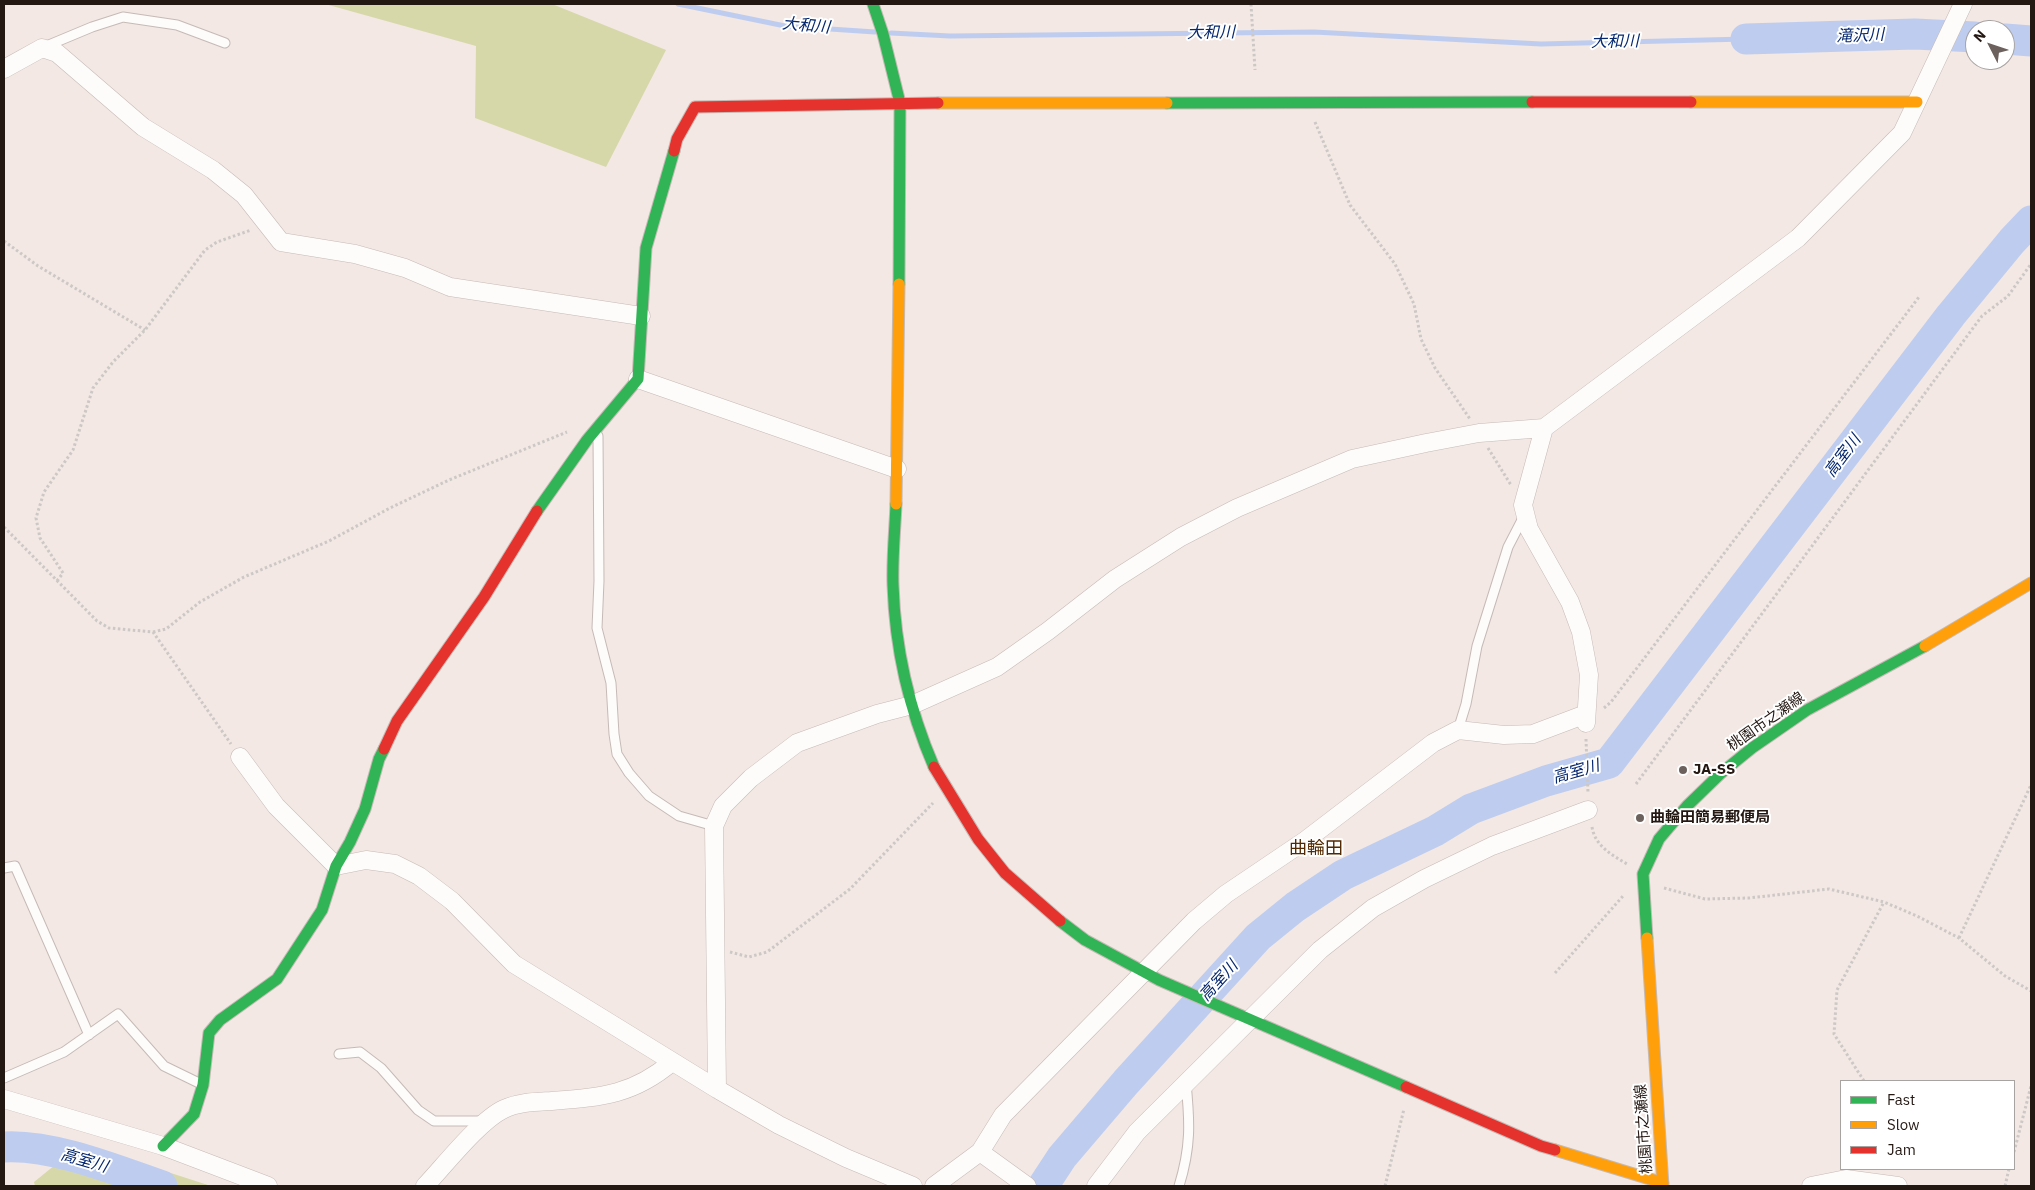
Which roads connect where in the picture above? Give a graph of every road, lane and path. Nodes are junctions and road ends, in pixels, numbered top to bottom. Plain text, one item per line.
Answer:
1 (873, 4) edge
2 (1251, 4) edge
3 (1961, 10) edge
4 (225, 43) dead end
5 (42, 48) junction
6 (4, 69) edge
7 (1254, 70) dead end
8 (1919, 99) junction
9 (900, 103) junction
10 (1307, 103) junction
11 (267, 224) junction
12 (4, 241) edge
13 (2031, 264) edge
14 (1919, 297) dead end
15 (641, 316) junction
16 (145, 330) junction
17 (638, 379) junction
18 (598, 428) junction
19 (1544, 428) junction
20 (1479, 433) junction
21 (897, 469) junction
22 (1524, 509) junction
23 (4, 527) edge
24 (57, 581) junction
25 (2031, 583) edge
26 (153, 632) junction
27 (912, 705) junction
28 (1586, 720) junction
29 (1458, 730) junction
30 (240, 757) joint
31 (1636, 784) dead end
32 (2031, 785) edge
33 (947, 788) junction
34 (1588, 809) junction
35 (714, 826) junction
36 (336, 866) junction
37 (4, 868) edge
38 (1643, 874) junction
39 (1623, 896) dead end
40 (1884, 902) junction
41 (1959, 938) junction
42 (715, 948) junction
43 (1555, 973) dead end
44 (1152, 976) junction
45 (2031, 991) edge
46 (1246, 1017) junction
47 (89, 1035) junction
48 (339, 1054) dead end
49 (672, 1062) junction
50 (4, 1078) edge
51 (1863, 1080) edge
52 (1186, 1082) junction
53 (204, 1085) junction
54 (2031, 1086) edge
55 (1409, 1088) junction
56 (717, 1089) junction
57 (4, 1099) edge
58 (486, 1121) junction
59 (163, 1146) junction
60 (2015, 1148) edge
61 (980, 1152) junction
62 (2010, 1170) edge
63 (1665, 1185) edge
64 (268, 1186) edge
65 (425, 1186) edge
66 (913, 1186) edge
67 (934, 1186) edge
68 (1028, 1186) edge
69 (1096, 1186) edge
70 (1179, 1186) edge
71 (1385, 1186) edge
72 (1811, 1186) edge
73 (1898, 1186) edge
74 (2005, 1186) edge

1 - 9 street
2 - 7 path
3 - 8 street
4 - 5 lane
5 - 6 street
5 - 11 street
8 - 10 street
8 - 19 street
9 - 10 street
9 - 15 street
9 - 21 street
10 - 20 path
11 - 15 street
11 - 16 path
12 - 16 path
13 - 31 path
14 - 28 path
15 - 17 street
16 - 24 path
17 - 18 street
17 - 21 street
18 - 26 path
18 - 35 lane
18 - 36 street
19 - 20 street
19 - 22 street
20 - 22 path
20 - 27 street
21 - 27 street
22 - 28 street
22 - 29 lane
23 - 24 path
24 - 26 path
25 - 38 street, 桃園市之瀬線
26 - 30 path
27 - 33 street
27 - 35 street
28 - 29 street
28 - 34 path
29 - 44 street
30 - 36 street
32 - 41 path
33 - 42 path
33 - 44 street
34 - 38 path
34 - 46 street
35 - 42 street
36 - 49 street
36 - 53 street
37 - 47 lane
38 - 40 path
38 - 63 street, 桃園市之瀬線
39 - 43 path
40 - 41 path
40 - 51 path
41 - 45 path
42 - 56 street
44 - 46 street
44 - 61 street
46 - 52 street
46 - 55 street
47 - 50 lane
47 - 53 lane
48 - 58 lane
49 - 56 street
49 - 58 street
52 - 69 street
52 - 70 lane
53 - 59 street
54 - 60 path
55 - 63 street
55 - 71 path
56 - 66 street
57 - 59 street
58 - 65 street
59 - 64 street
61 - 67 street
61 - 68 street
62 - 74 path
72 - 73 street

